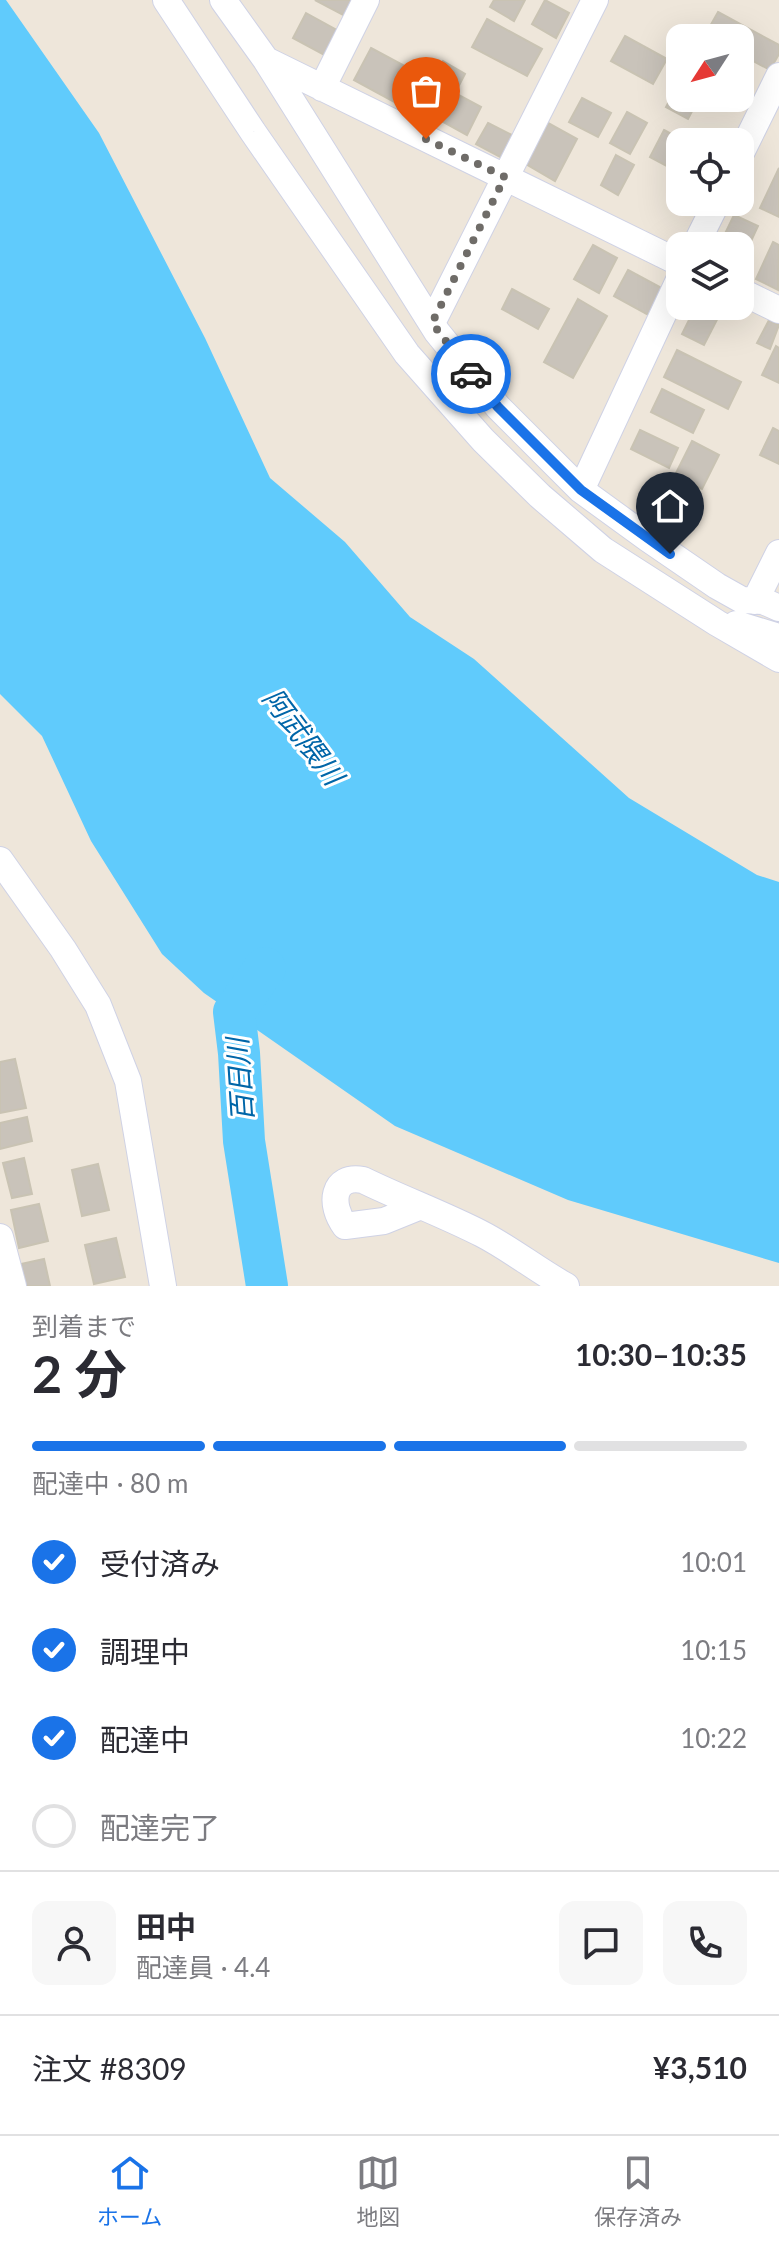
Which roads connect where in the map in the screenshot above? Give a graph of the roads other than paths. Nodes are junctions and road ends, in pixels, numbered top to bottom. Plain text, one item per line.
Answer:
1 (166, 0) edge
2 (223, 0) edge
3 (366, 0) edge
4 (595, 0) edge
5 (266, 60) junction
6 (779, 76) edge
7 (322, 88) junction
8 (753, 128) edge
9 (505, 177) junction
10 (666, 256) edge
11 (754, 298) edge
12 (666, 308) edge
13 (779, 310) edge
14 (432, 323) junction
15 (581, 490) junction
16 (779, 553) edge
17 (767, 604) edge
18 (717, 623) junction
19 (779, 637) edge
20 (779, 659) edge
21 (0, 860) edge
22 (421, 1206) dead end
23 (0, 1237) edge
24 (157, 1285) edge
25 (13, 1286) edge
26 (566, 1286) edge

1 - 18 street
2 - 5 street
3 - 7 street
4 - 9 street
5 - 7 street
5 - 14 street
6 - 8 street
7 - 9 street
9 - 10 street
9 - 14 street
11 - 13 street
12 - 15 street
14 - 15 street
15 - 17 street
16 - 17 street
18 - 19 street
18 - 20 street
21 - 24 street
22 - 26 street
23 - 25 street

